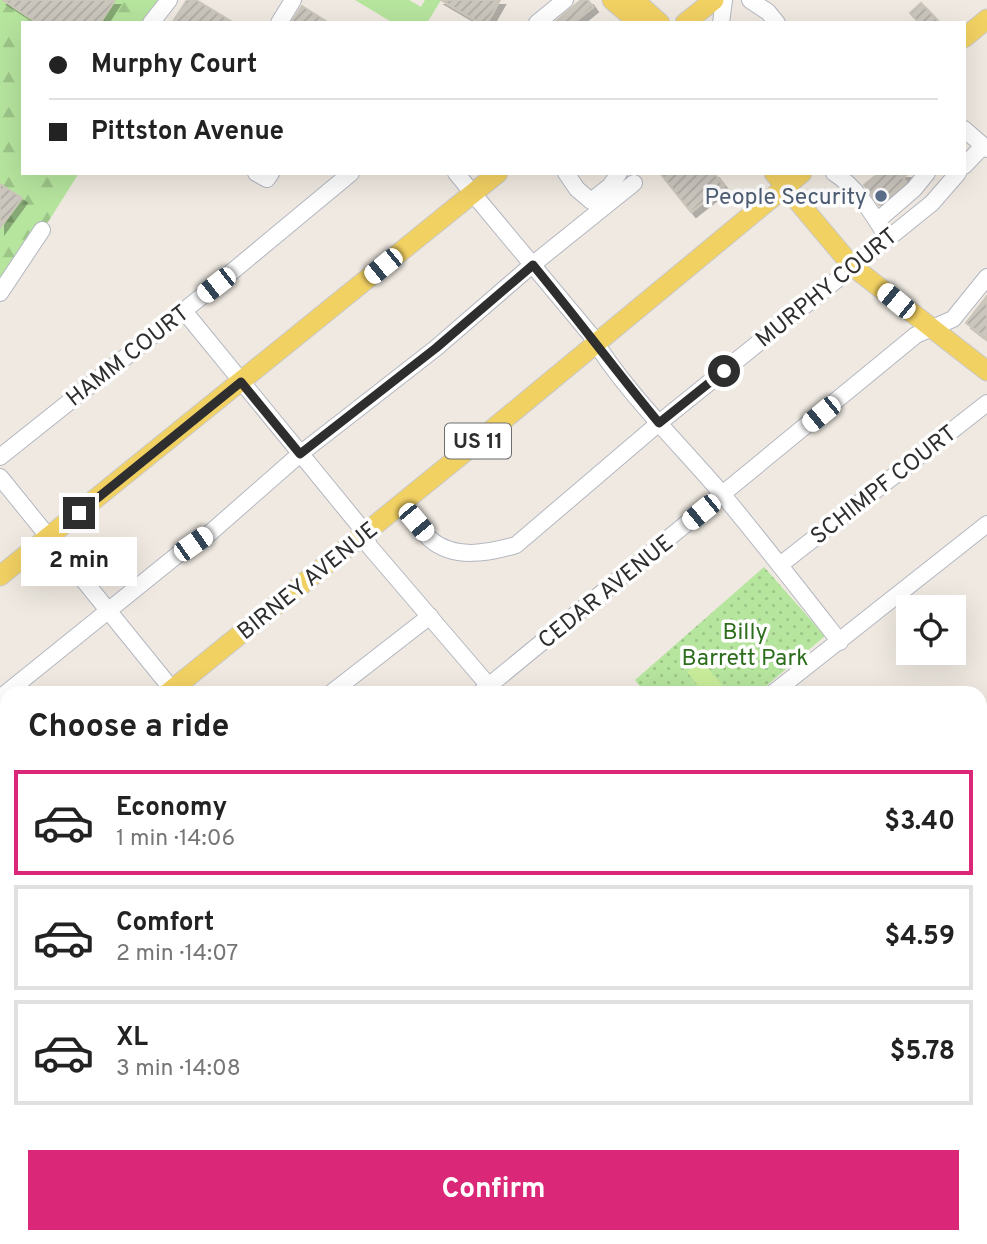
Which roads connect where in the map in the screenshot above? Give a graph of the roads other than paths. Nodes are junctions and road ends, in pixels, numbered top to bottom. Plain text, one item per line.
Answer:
1 (169, 0) edge
2 (293, 0) edge
3 (565, 0) edge
4 (714, 0) edge
5 (724, 0) edge
6 (750, 0) edge
7 (633, 6) edge
8 (987, 19) edge
9 (153, 21) edge
10 (280, 21) edge
11 (539, 21) edge
12 (657, 21) edge
13 (688, 21) edge
14 (721, 21) edge
15 (775, 21) edge
16 (966, 36) edge
17 (966, 131) edge
18 (985, 148) edge
19 (966, 164) edge
20 (349, 175) edge
21 (458, 175) edge
22 (496, 175) edge
23 (567, 175) edge
24 (618, 175) edge
25 (843, 175) edge
26 (925, 175) edge
27 (956, 175) edge
28 (780, 180) edge
29 (634, 183) dead end
30 (473, 194) junction
31 (877, 221) junction
32 (43, 230) dead end
33 (887, 237) junction
34 (533, 265) junction
35 (852, 266) junction
36 (987, 277) edge
37 (0, 293) edge
38 (184, 311) junction
39 (930, 328) junction
40 (596, 344) junction
41 (987, 371) edge
42 (241, 382) junction
43 (984, 412) edge
44 (659, 423) junction
45 (300, 454) junction
46 (0, 457) edge
47 (0, 477) edge
48 (723, 495) junction
49 (401, 504) junction
50 (987, 524) edge
51 (363, 535) junction
52 (48, 537) junction
53 (780, 565) junction
54 (0, 576) edge
55 (108, 611) junction
56 (430, 616) junction
57 (840, 642) junction
58 (15, 686) edge
59 (167, 686) edge
60 (179, 686) edge
61 (340, 686) edge
62 (484, 686) edge
63 (494, 686) edge
64 (782, 686) edge

1 - 9 street
2 - 10 street
3 - 11 street
4 - 13 main road
5 - 14 street
6 - 15 street
7 - 12 main road
8 - 16 main road
17 - 18 street
18 - 19 street
20 - 38 street, HAMM COURT
21 - 30 street
22 - 30 main road
23 - 24 street
25 - 31 street
26 - 31 street
27 - 33 street, MURPHY COURT
28 - 35 main road
28 - 40 main road, BIRNEY AVENUE / US 11
29 - 34 street
30 - 34 street
30 - 42 main road
31 - 33 street
32 - 37 street
33 - 35 street, MURPHY COURT
34 - 40 street
34 - 45 street
35 - 39 main road
35 - 44 street, MURPHY COURT
36 - 39 street, CEDAR AVENUE
38 - 42 street
38 - 46 street, HAMM COURT
39 - 41 main road
39 - 48 street, CEDAR AVENUE
40 - 44 street
40 - 49 main road, BIRNEY AVENUE / US 11
42 - 45 street
42 - 52 main road
43 - 53 street, SCHIMPF COURT
44 - 48 street
44 - 49 street, MURPHY COURT
45 - 51 street
45 - 55 street
47 - 52 street
48 - 53 street
48 - 63 street, CEDAR AVENUE
49 - 51 main road, BIRNEY AVENUE / US 11
50 - 57 street
51 - 56 street
51 - 60 main road, BIRNEY AVENUE / US 11
52 - 54 main road
52 - 55 street
53 - 57 street
55 - 58 street
55 - 59 street
56 - 61 street
56 - 62 street
57 - 64 street

